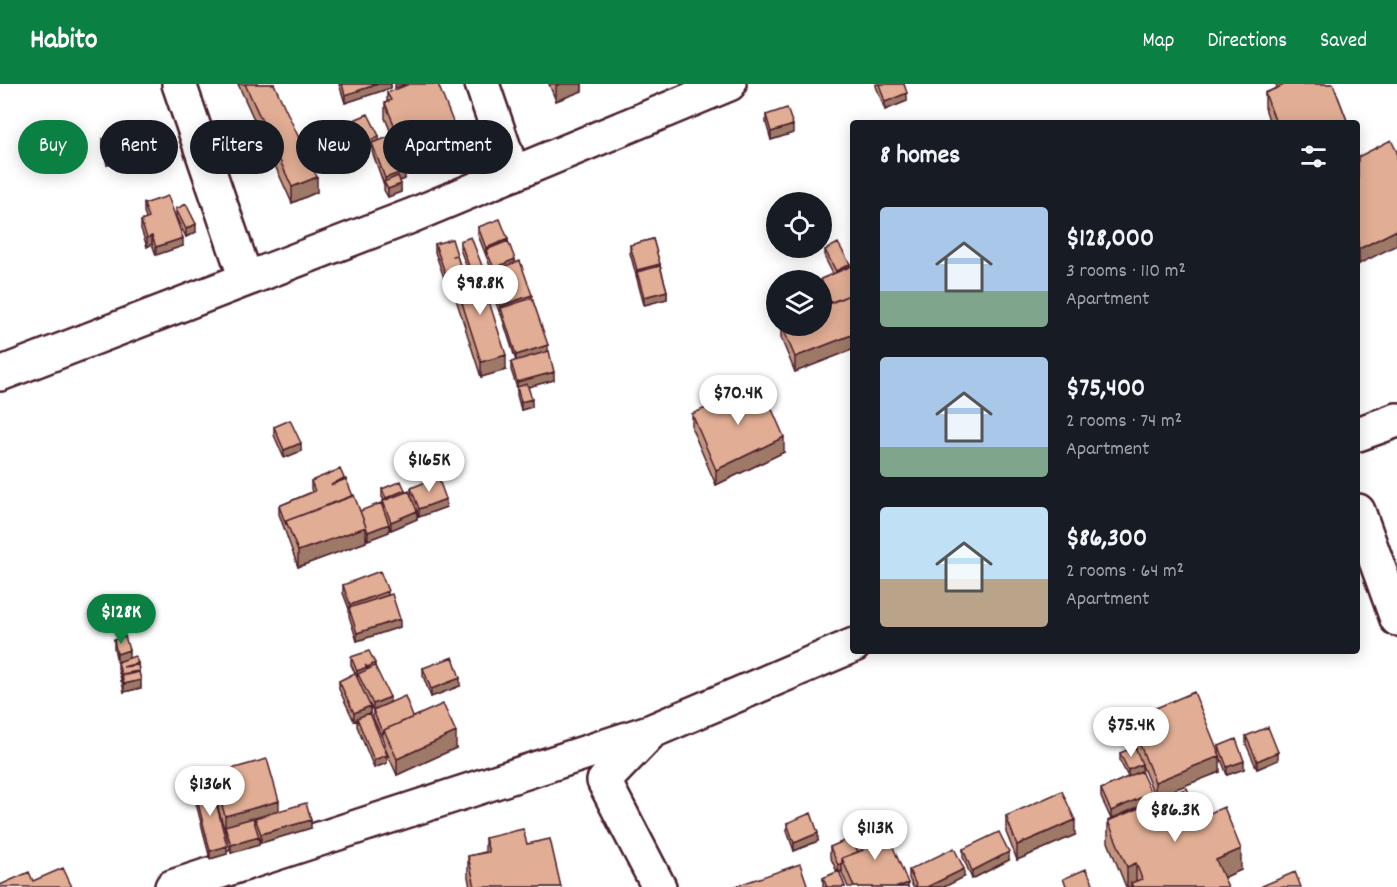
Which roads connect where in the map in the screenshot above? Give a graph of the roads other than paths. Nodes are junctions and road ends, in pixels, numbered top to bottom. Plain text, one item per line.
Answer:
1 (179, 84) edge
2 (482, 84) edge
3 (729, 84) edge
4 (494, 120) edge
5 (513, 174) joint
6 (246, 279) junction
7 (0, 374) edge
8 (1397, 420) edge
9 (1360, 433) edge
10 (1360, 517) edge
11 (1397, 619) edge
12 (850, 647) edge
13 (652, 731) junction
14 (172, 887) edge
15 (659, 887) edge

1 - 6 street
2 - 4 street
3 - 5 street
5 - 6 street
6 - 7 street
8 - 9 street
10 - 11 street
12 - 13 street
13 - 14 street
13 - 15 street

